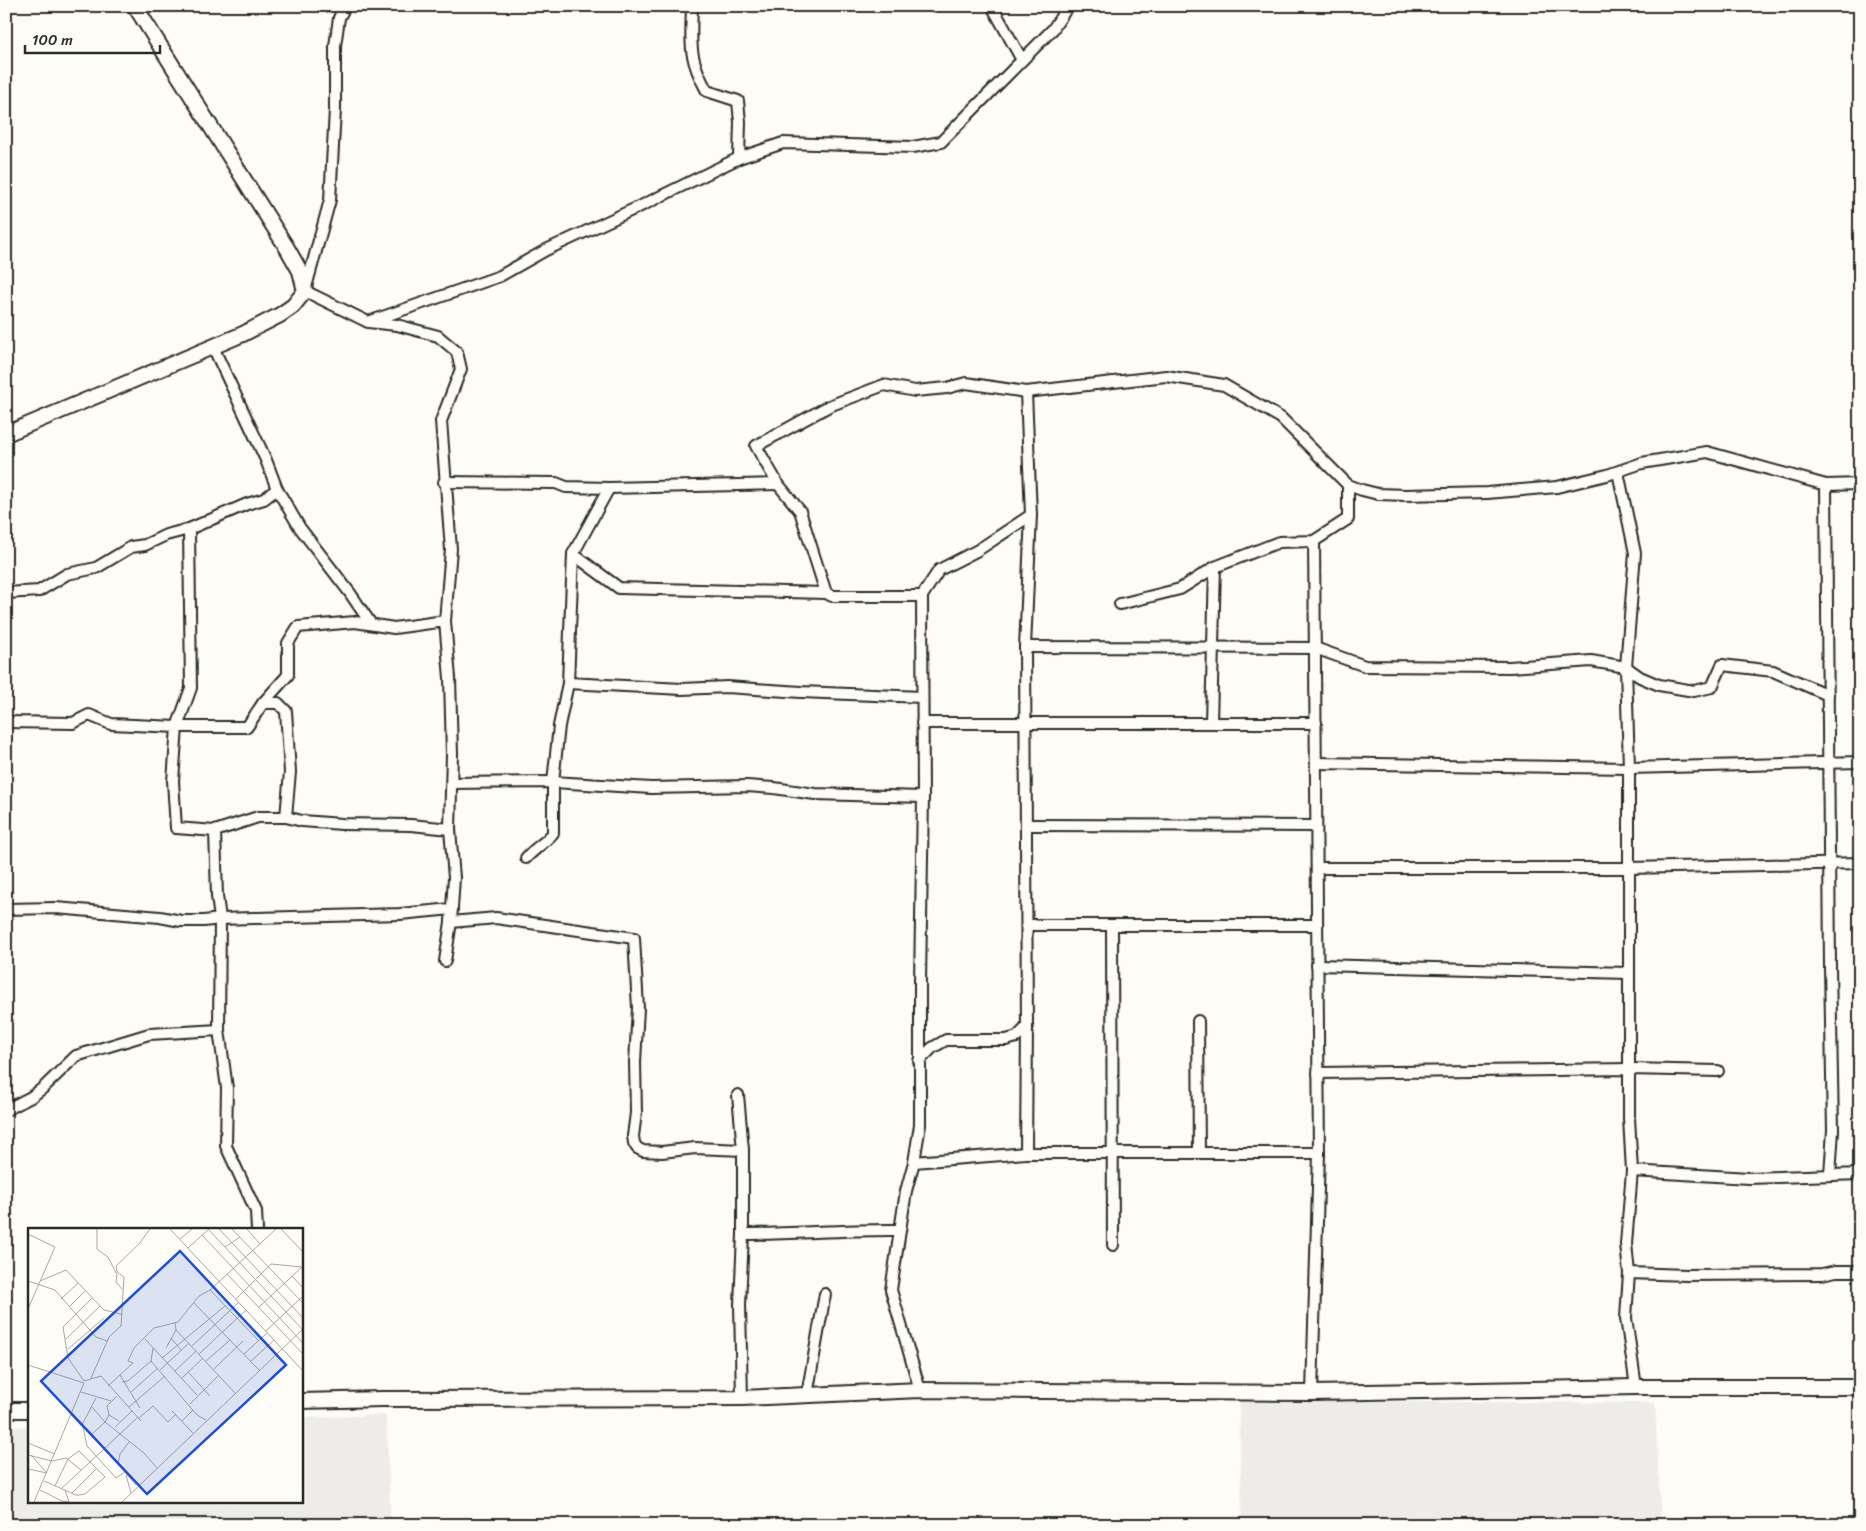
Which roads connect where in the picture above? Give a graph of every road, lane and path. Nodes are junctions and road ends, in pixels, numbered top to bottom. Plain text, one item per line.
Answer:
1 (134, 6) edge
2 (345, 6) edge
3 (692, 6) edge
4 (992, 6) edge
5 (1068, 6) edge
6 (1022, 60) junction
7 (739, 158) junction
8 (304, 291) junction
9 (368, 322) junction
10 (213, 347) junction
11 (1026, 392) junction
12 (6, 434) edge
13 (1618, 472) junction
14 (444, 482) junction
15 (778, 484) junction
16 (1860, 484) edge
17 (1348, 485) junction
18 (1826, 485) junction
19 (610, 488) junction
20 (277, 489) junction
21 (1031, 515) junction
22 (189, 529) junction
23 (1314, 541) junction
24 (573, 554) junction
25 (1215, 567) junction
26 (6, 593) edge
27 (826, 593) junction
28 (922, 596) junction
29 (1120, 604) dead end
30 (445, 621) junction
31 (370, 624) junction
32 (1025, 647) junction
33 (1213, 648) junction
34 (1315, 648) junction
35 (1626, 667) junction
36 (568, 683) junction
37 (1828, 695) junction
38 (922, 697) junction
39 (263, 703) junction
40 (6, 722) edge
41 (922, 723) junction
42 (1025, 723) junction
43 (1211, 723) junction
44 (1316, 723) junction
45 (178, 726) junction
46 (1828, 762) junction
47 (1860, 762) edge
48 (1316, 763) junction
49 (1630, 768) junction
50 (553, 782) junction
51 (452, 783) junction
52 (923, 797) junction
53 (286, 817) junction
54 (1026, 825) junction
55 (1316, 826) junction
56 (450, 829) junction
57 (216, 831) junction
58 (526, 858) dead end
59 (1829, 862) junction
60 (1860, 863) edge
61 (1317, 868) junction
62 (1629, 868) junction
63 (6, 909) edge
64 (452, 909) junction
65 (220, 919) junction
66 (451, 922) junction
67 (1027, 925) junction
68 (1112, 925) junction
69 (1317, 926) junction
70 (445, 961) dead end
71 (1317, 965) junction
72 (1629, 973) junction
73 (1198, 1021) dead end
74 (1028, 1027) junction
75 (219, 1030) junction
76 (919, 1061) junction
77 (1629, 1069) junction
78 (1718, 1071) dead end
79 (1318, 1073) junction
80 (738, 1096) dead end
81 (6, 1110) edge
82 (743, 1150) junction
83 (1026, 1153) junction
84 (1113, 1153) junction
85 (1199, 1153) junction
86 (1319, 1153) junction
87 (914, 1162) junction
88 (1632, 1171) junction
89 (1860, 1174) edge
90 (1830, 1175) junction
91 (257, 1228) edge
92 (900, 1230) junction
93 (743, 1234) junction
94 (1113, 1245) dead end
95 (1860, 1271) edge
96 (1629, 1273) junction
97 (825, 1294) dead end
98 (1636, 1387) junction
99 (1860, 1387) edge
100 (920, 1390) junction
101 (1312, 1392) junction
102 (807, 1395) junction
103 (742, 1398) junction
104 (302, 1401) edge
105 (6, 1410) edge
106 (28, 1410) edge

1 - 8 street
2 - 8 street
3 - 7 street
4 - 6 street
5 - 6 street
6 - 7 street
7 - 9 street
8 - 9 street
8 - 10 street
9 - 14 street
10 - 12 street
10 - 20 street
11 - 15 street
11 - 17 street
11 - 21 street
13 - 17 street
13 - 18 street
13 - 35 street
14 - 19 street
14 - 30 street
15 - 19 street
15 - 27 street
16 - 18 street
17 - 23 street
18 - 37 street
19 - 24 street
20 - 22 street
20 - 31 street
21 - 28 street
21 - 32 street
22 - 26 street
22 - 45 street
23 - 25 street
23 - 34 street
24 - 27 street
24 - 36 street
25 - 29 street
25 - 33 street
27 - 28 street
28 - 38 street
30 - 31 street
30 - 51 street
31 - 39 street
32 - 33 street
32 - 42 street
33 - 34 street
33 - 43 street
34 - 35 street
34 - 44 street
35 - 37 street
35 - 49 street
36 - 38 street
36 - 50 street
37 - 46 street
38 - 41 street
39 - 45 street
39 - 53 street
40 - 45 street
41 - 42 street
41 - 52 street
42 - 43 street
42 - 54 street
43 - 44 street
44 - 48 street
45 - 57 street
46 - 47 street
46 - 49 street
46 - 59 street
48 - 49 street
48 - 55 street
49 - 62 street
50 - 51 street
50 - 52 street
50 - 58 street
51 - 56 street
52 - 76 street
53 - 56 street
53 - 57 street
54 - 55 street
54 - 67 street
55 - 61 street
56 - 64 street
57 - 65 street
59 - 60 street
59 - 62 street
59 - 90 street
61 - 62 street
61 - 69 street
62 - 72 street
63 - 65 street
64 - 65 street
64 - 66 street
65 - 75 street
66 - 70 street
66 - 82 street
67 - 68 street
67 - 74 street
68 - 69 street
68 - 84 street
69 - 71 street
71 - 72 street
71 - 79 street
72 - 77 street
73 - 85 street
74 - 76 street
74 - 83 street
75 - 81 street
75 - 91 street
76 - 87 street
77 - 78 street
77 - 79 street
77 - 88 street
79 - 86 street
80 - 82 street
82 - 93 street
83 - 84 street
83 - 87 street
84 - 85 street
84 - 94 street
85 - 86 street
86 - 101 street
87 - 92 street
88 - 90 street
88 - 96 street
89 - 90 street
92 - 93 street
92 - 100 street
93 - 103 street
95 - 96 street
96 - 98 street
97 - 102 street
98 - 99 street
98 - 101 street
100 - 101 street
100 - 102 street
102 - 103 street
103 - 104 street
105 - 106 street

